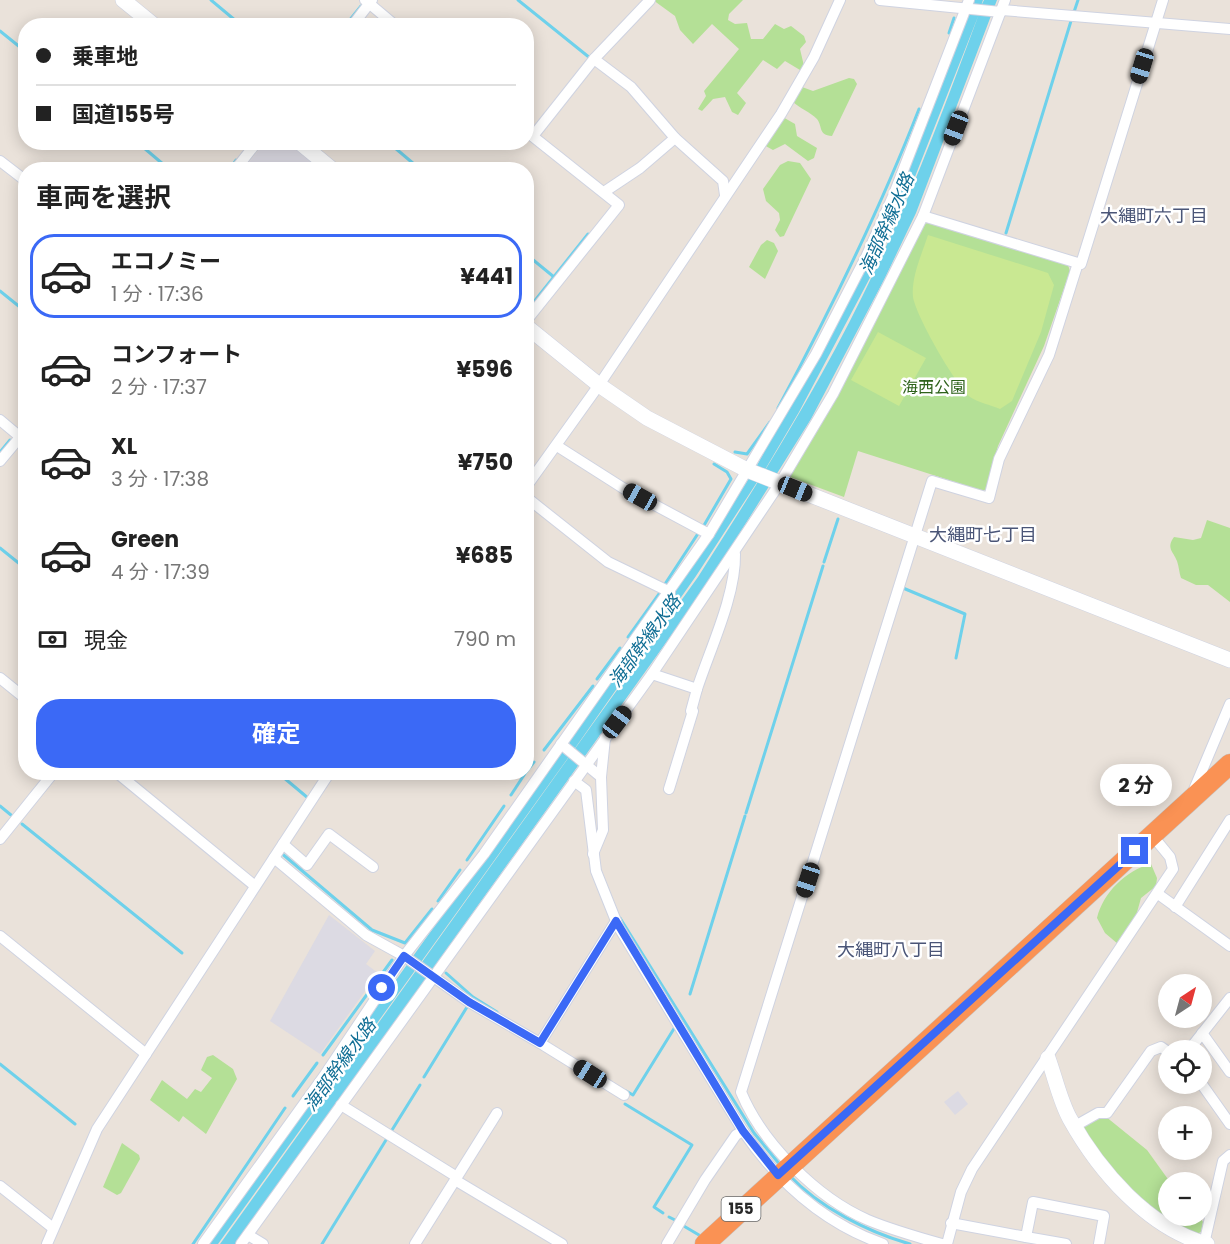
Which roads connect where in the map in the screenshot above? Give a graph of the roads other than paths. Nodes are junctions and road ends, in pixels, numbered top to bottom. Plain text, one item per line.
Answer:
1 (123, 0) edge
2 (650, 0) edge
3 (840, 0) edge
4 (880, 0) edge
5 (1163, 0) edge
6 (369, 1) edge
7 (968, 6) edge
8 (1001, 8) edge
9 (145, 18) edge
10 (357, 18) edge
11 (387, 18) edge
12 (1156, 23) junction
13 (1230, 29) edge
14 (594, 59) junction
15 (534, 128) edge
16 (534, 136) edge
17 (675, 138) junction
18 (251, 150) edge
19 (309, 150) edge
20 (0, 161) edge
21 (241, 162) edge
22 (323, 162) edge
23 (738, 175) junction
24 (18, 176) edge
25 (723, 181) junction
26 (604, 192) junction
27 (725, 195) junction
28 (923, 216) junction
29 (1078, 263) junction
30 (534, 311) edge
31 (534, 332) edge
32 (599, 385) junction
33 (0, 420) edge
34 (18, 432) edge
35 (18, 442) edge
36 (557, 446) junction
37 (0, 461) edge
38 (749, 471) junction
39 (534, 476) edge
40 (777, 482) junction
41 (534, 503) edge
42 (709, 534) junction
43 (915, 536) junction
44 (735, 554) junction
45 (670, 592) junction
46 (1230, 660) edge
47 (652, 674) junction
48 (0, 678) edge
49 (697, 688) junction
50 (18, 693) edge
51 (1230, 704) edge
52 (605, 737) junction
53 (561, 745) junction
54 (585, 762) junction
55 (1230, 764) edge
56 (601, 777) junction
57 (48, 780) edge
58 (126, 780) edge
59 (325, 780) edge
60 (574, 781) junction
61 (669, 789) dead end
62 (1190, 801) junction
63 (1230, 820) edge
64 (1152, 835) junction
65 (0, 839) edge
66 (283, 844) junction
67 (593, 854) junction
68 (274, 858) junction
69 (373, 867) dead end
70 (255, 886) junction
71 (1158, 894) junction
72 (1175, 907) junction
73 (616, 921) junction
74 (0, 936) edge
75 (1230, 946) edge
76 (404, 956) junction
77 (434, 977) junction
78 (1230, 998) edge
79 (1202, 1033) junction
80 (1197, 1040) edge
81 (540, 1043) junction
82 (1158, 1048) edge
83 (146, 1054) junction
84 (1048, 1058) junction
85 (1230, 1072) edge
86 (1209, 1094) edge
87 (624, 1095) dead end
88 (341, 1105) junction
89 (740, 1109) junction
90 (497, 1113) dead end
91 (1230, 1125) edge
92 (1074, 1126) junction
93 (743, 1131) junction
94 (1230, 1155) edge
95 (782, 1171) junction
96 (456, 1178) junction
97 (0, 1185) edge
98 (951, 1223) junction
99 (53, 1228) junction
100 (1026, 1237) junction
101 (245, 1239) edge
102 (47, 1244) edge
103 (203, 1244) edge
104 (263, 1244) edge
105 (415, 1244) edge
106 (562, 1244) edge
107 (667, 1244) edge
108 (705, 1244) edge
109 (883, 1244) edge
110 (942, 1244) edge
111 (947, 1244) edge
112 (1066, 1244) edge
113 (1099, 1244) edge
114 (1205, 1244) edge

1 - 9 street
2 - 14 street
3 - 23 street
4 - 7 street
5 - 12 street
6 - 10 street
6 - 11 street
7 - 8 street
7 - 38 street
8 - 12 street
8 - 28 street
12 - 13 street
12 - 29 street
14 - 15 street
14 - 17 street
16 - 26 street
17 - 25 street
17 - 26 street
18 - 21 street
19 - 22 street
20 - 24 street
23 - 25 street
23 - 27 street
25 - 27 street
26 - 30 street
27 - 32 street
28 - 29 street
28 - 40 street
29 - 43 street
31 - 32 street
32 - 36 street
32 - 38 street
33 - 34 street
35 - 37 street
36 - 39 street
36 - 42 street
38 - 40 street
38 - 42 street
40 - 43 street
40 - 44 street
41 - 45 street
42 - 45 street
43 - 46 street
43 - 89 street
44 - 47 street
44 - 49 street
45 - 53 street
47 - 49 street
47 - 52 street
48 - 50 street
49 - 61 street
51 - 62 street
52 - 54 street
52 - 56 street
53 - 54 street
53 - 76 street
54 - 56 street
54 - 60 street
55 - 62 highway, 155
56 - 67 street
57 - 65 street
58 - 70 street
59 - 66 street
60 - 67 street
60 - 77 street
62 - 64 highway, 155
63 - 72 street
64 - 71 street
64 - 95 highway, 155
66 - 68 street
66 - 69 street
67 - 73 street
68 - 70 street
68 - 76 street
70 - 83 street
71 - 72 street
71 - 84 street
72 - 75 street
73 - 81 street
73 - 89 street
74 - 83 street
76 - 77 street
76 - 103 street
77 - 81 street
77 - 88 street
78 - 79 street
79 - 80 street
79 - 85 street
81 - 87 street
82 - 92 street
83 - 99 street
84 - 92 street
84 - 98 street
86 - 91 street
88 - 96 street
88 - 101 street
89 - 93 street
89 - 95 street
90 - 96 street
92 - 114 street
93 - 95 street
93 - 107 street
94 - 114 street
95 - 108 highway, 155
95 - 109 street
95 - 110 street
96 - 105 street
96 - 106 street
97 - 99 street
98 - 100 street
98 - 111 street
99 - 102 street
100 - 112 street
100 - 113 street
101 - 104 street

